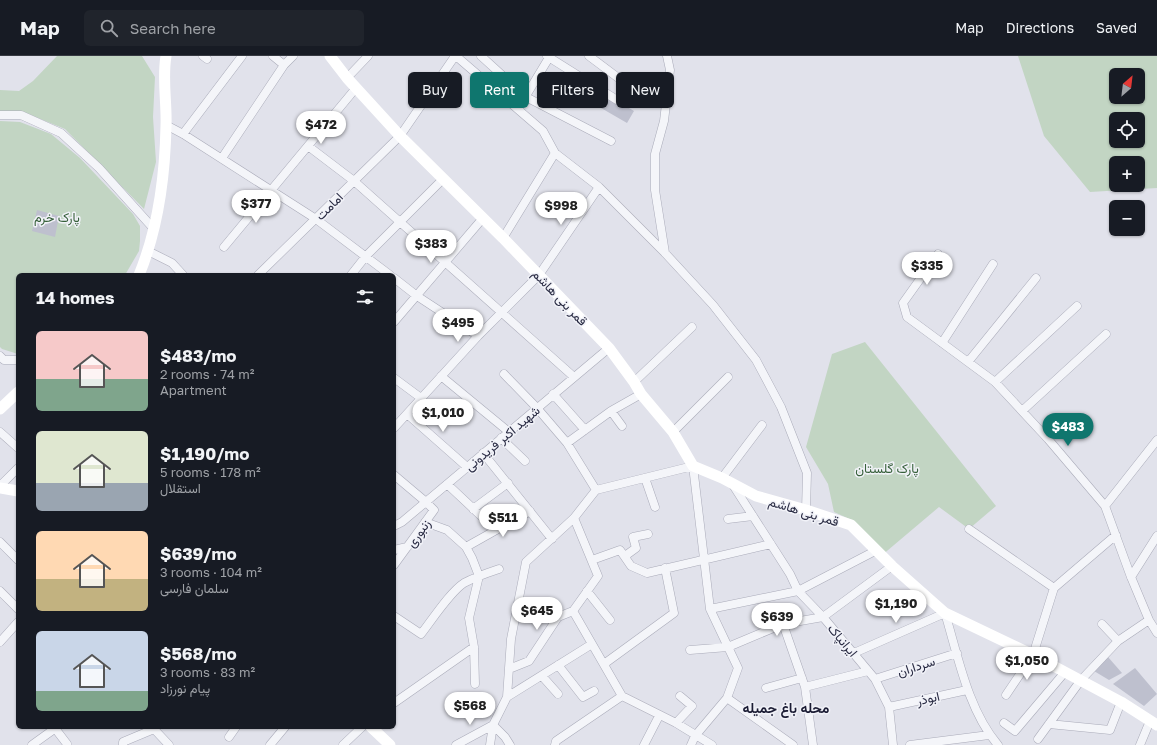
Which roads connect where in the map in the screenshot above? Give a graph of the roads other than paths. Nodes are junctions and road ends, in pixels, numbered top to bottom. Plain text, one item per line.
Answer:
1 (166, 56) edge
2 (242, 56) edge
3 (273, 56) edge
4 (293, 56) edge
5 (330, 56) edge
6 (368, 56) edge
7 (456, 56) edge
8 (481, 56) edge
9 (589, 56) edge
10 (667, 56) edge
11 (549, 57) edge
12 (284, 65) junction
13 (499, 72) edge
14 (616, 76) edge
15 (347, 78) junction
16 (356, 88) junction
17 (529, 92) edge
18 (529, 99) edge
19 (616, 99) edge
20 (518, 109) joint
21 (0, 115) edge
22 (166, 125) junction
23 (183, 134) junction
24 (400, 136) junction
25 (611, 141) dead end
26 (308, 146) junction
27 (555, 153) junction
28 (222, 158) junction
29 (443, 179) junction
30 (354, 181) junction
31 (599, 187) junction
32 (271, 189) junction
33 (316, 218) junction
34 (483, 218) junction
35 (401, 222) junction
36 (153, 228) junction
37 (503, 238) junction
38 (224, 247) dead end
39 (148, 251) junction
40 (666, 253) junction
41 (938, 254) dead end
42 (366, 256) junction
43 (446, 262) junction
44 (993, 264) dead end
45 (140, 273) edge
46 (181, 273) edge
47 (260, 273) edge
48 (353, 273) edge
49 (387, 273) edge
50 (539, 275) junction
51 (1036, 278) dead end
52 (396, 280) edge
53 (417, 296) junction
54 (1077, 306) dead end
55 (501, 313) junction
56 (396, 320) edge
57 (692, 327) dead end
58 (1106, 334) dead end
59 (478, 336) junction
60 (942, 343) junction
61 (609, 348) junction
62 (0, 356) edge
63 (16, 360) edge
64 (968, 362) junction
65 (504, 374) dead end
66 (442, 376) junction
67 (574, 377) junction
68 (728, 377) dead end
69 (396, 379) edge
70 (634, 382) junction
71 (995, 382) junction
72 (16, 394) edge
73 (553, 394) junction
74 (641, 394) junction
75 (421, 398) junction
76 (537, 408) junction
77 (0, 409) edge
78 (611, 411) junction
79 (1022, 411) junction
80 (407, 414) junction
81 (762, 425) dead end
82 (396, 426) edge
83 (622, 426) dead end
84 (585, 430) junction
85 (0, 432) edge
86 (509, 432) junction
87 (673, 432) junction
88 (501, 438) junction
89 (1157, 440) edge
90 (567, 443) junction
91 (16, 446) edge
92 (484, 453) junction
93 (524, 461) dead end
94 (693, 466) junction
95 (466, 467) junction
96 (16, 470) edge
97 (396, 477) edge
98 (646, 478) junction
99 (722, 478) junction
100 (508, 483) junction
101 (447, 484) junction
102 (733, 484) junction
103 (0, 487) edge
104 (596, 490) junction
105 (16, 491) edge
106 (426, 502) junction
107 (1105, 506) junction
108 (655, 507) dead end
109 (473, 509) junction
110 (806, 510) junction
111 (530, 511) junction
112 (753, 516) junction
113 (574, 518) junction
114 (728, 519) dead end
115 (425, 522) junction
116 (396, 525) edge
117 (969, 529) dead end
118 (496, 530) junction
119 (648, 534) dead end
120 (1116, 535) junction
121 (1157, 536) edge
122 (552, 539) junction
123 (0, 542) edge
124 (771, 544) junction
125 (466, 547) junction
126 (407, 548) junction
127 (396, 550) edge
128 (875, 550) junction
129 (625, 556) junction
130 (16, 558) edge
131 (592, 560) junction
132 (703, 560) junction
133 (396, 562) edge
134 (892, 566) junction
135 (665, 568) junction
136 (499, 569) dead end
137 (479, 576) junction
138 (1131, 577) junction
139 (1054, 588) junction
140 (0, 591) edge
141 (587, 591) junction
142 (798, 591) junction
143 (16, 607) edge
144 (710, 608) junction
145 (573, 611) junction
146 (945, 613) junction
147 (396, 617) edge
148 (823, 617) junction
149 (610, 620) dead end
150 (1149, 620) junction
151 (16, 624) edge
152 (783, 624) junction
153 (1102, 624) dead end
154 (1157, 633) edge
155 (1118, 641) junction
156 (0, 642) edge
157 (592, 644) junction
158 (474, 647) junction
159 (728, 647) junction
160 (690, 650) dead end
161 (854, 653) junction
162 (957, 653) junction
163 (1033, 655) junction
164 (604, 664) junction
165 (558, 665) junction
166 (509, 669) junction
167 (868, 671) junction
168 (1065, 672) junction
169 (542, 676) junction
170 (802, 678) junction
171 (875, 679) junction
172 (1080, 680) junction
173 (475, 684) dead end
174 (805, 687) junction
175 (766, 688) dead end
176 (967, 690) junction
177 (594, 691) dead end
178 (558, 694) dead end
179 (1006, 695) dead end
180 (622, 696) junction
181 (680, 696) dead end
182 (507, 697) junction
183 (727, 698) junction
184 (396, 702) edge
185 (1121, 702) junction
186 (889, 707) junction
187 (659, 716) junction
188 (676, 723) junction
189 (1004, 723) dead end
190 (1155, 723) edge
191 (1049, 724) junction
192 (493, 725) junction
193 (52, 729) edge
194 (56, 729) edge
195 (152, 729) edge
196 (155, 729) edge
197 (235, 729) edge
198 (283, 729) edge
199 (360, 729) edge
200 (373, 729) edge
201 (695, 736) junction
202 (990, 736) junction
203 (229, 737) dead end
204 (1038, 739) dead end
205 (66, 744) dead end
206 (32, 745) edge
207 (123, 745) edge
208 (169, 745) edge
209 (270, 745) edge
210 (343, 745) edge
211 (390, 745) edge
212 (456, 745) edge
213 (490, 745) edge
214 (510, 745) edge
215 (555, 745) edge
216 (644, 745) edge
217 (691, 745) edge
218 (712, 745) edge
219 (793, 745) edge
220 (813, 745) edge
221 (893, 745) edge
222 (910, 745) edge
223 (998, 745) edge
224 (1140, 745) edge

1 - 22 street
2 - 23 street
3 - 12 street
4 - 12 street
5 - 15 street, قمر بنی هاشم
6 - 15 street
7 - 20 street
7 - 24 street, امامت
8 - 13 street
9 - 14 street
10 - 40 street
11 - 17 street
11 - 19 street
12 - 28 street
15 - 16 street, قمر بنی هاشم
16 - 24 street, قمر بنی هاشم
16 - 26 street
18 - 25 street
20 - 27 street
21 - 36 street
22 - 23 street
22 - 36 street
23 - 28 street
24 - 29 street, قمر بنی هاشم
24 - 30 street, امامت
26 - 30 street
26 - 32 street
27 - 31 street
27 - 37 street
28 - 32 street
29 - 34 street, قمر بنی هاشم
29 - 35 street
30 - 33 street, امامت
30 - 35 street
31 - 40 street
31 - 50 street
32 - 33 street
32 - 38 street
33 - 42 street
33 - 47 street, امامت
34 - 37 street, قمر بنی هاشم
34 - 43 street
35 - 42 street
35 - 43 street
36 - 39 street
37 - 50 street, قمر بنی هاشم
39 - 45 street
39 - 46 street
40 - 110 street
41 - 60 street
42 - 48 street
42 - 49 street
43 - 53 street
43 - 55 street
44 - 60 street
50 - 55 street
50 - 61 street, قمر بنی هاشم
51 - 64 street
52 - 53 street
53 - 56 street
53 - 59 street
54 - 71 street
55 - 59 street
55 - 67 street
57 - 70 street
58 - 79 street
59 - 66 street
60 - 64 street
61 - 67 street, شهید اکبر فریدونی
61 - 70 street, قمر بنی هاشم
62 - 63 street
64 - 71 street
65 - 76 street
66 - 75 street
66 - 86 street
67 - 73 street, شهید اکبر فریدونی
68 - 87 street
69 - 75 street
70 - 74 street, قمر بنی هاشم
71 - 79 street
72 - 77 street
73 - 76 street, شهید اکبر فریدونی
73 - 84 street
74 - 78 street
74 - 87 street, قمر بنی هاشم
75 - 80 street
76 - 86 street, شهید اکبر فریدونی
76 - 90 street
78 - 83 street
78 - 84 street
79 - 107 street
80 - 82 street
80 - 95 street
81 - 99 street
84 - 90 street
85 - 91 street
86 - 88 street, شهید اکبر فریدونی
87 - 94 street, قمر بنی هاشم
88 - 92 street, شهید اکبر فریدونی
88 - 93 street
89 - 107 street
90 - 104 street
92 - 95 street, شهید اکبر فریدونی
92 - 100 street
94 - 98 street
94 - 99 street, قمر بنی هاشم
94 - 132 street
95 - 101 street, شهید اکبر فریدونی
96 - 103 street
97 - 106 street
98 - 104 street
98 - 108 street
99 - 102 street, قمر بنی هاشم
100 - 109 street
100 - 111 street
101 - 106 street, شهید اکبر فریدونی
101 - 109 street
102 - 110 street, قمر بنی هاشم
102 - 112 street, ایرانپاک
103 - 105 street
104 - 113 street
106 - 115 street, زنبوری
106 - 116 street, شهید اکبر فریدونی
107 - 120 street
109 - 118 street
110 - 128 street, قمر بنی هاشم
111 - 118 street
111 - 122 street
112 - 114 street
112 - 124 street, ایرانپاک
113 - 122 street
113 - 131 street
115 - 125 street
115 - 126 street, زنبوری
117 - 139 street
118 - 125 street
119 - 129 street
120 - 138 street
120 - 139 street
121 - 138 street
122 - 166 street
123 - 130 street
124 - 132 street
124 - 142 street, ایرانپاک
125 - 137 street
126 - 127 street
126 - 133 street, زنبوری
128 - 134 street, قمر بنی هاشم
128 - 142 street
129 - 131 street
129 - 135 street
131 - 141 street
132 - 135 street
132 - 144 street
134 - 146 street, قمر بنی هاشم
134 - 148 street
135 - 164 street
136 - 137 street
137 - 147 street
137 - 158 street
138 - 150 street
139 - 163 street
140 - 143 street
141 - 145 street
141 - 149 street
142 - 144 street
142 - 148 street, ایرانپاک
144 - 159 street
145 - 157 street
145 - 166 street
146 - 161 street
146 - 162 street
146 - 163 street, قمر بنی هاشم
148 - 152 street
148 - 161 street, ایرانپاک
150 - 154 street
150 - 155 street
151 - 156 street
152 - 159 street
152 - 170 street
153 - 155 street
155 - 172 street
157 - 164 street
157 - 165 street
158 - 173 street
158 - 184 street
159 - 160 street
159 - 183 street
161 - 167 street, ایرانپاک
162 - 171 street, سرداران
162 - 176 street
163 - 168 street, قمر بنی هاشم
163 - 179 street
164 - 180 street
165 - 169 street
165 - 177 street
166 - 182 street
167 - 171 street, ایرانپاک
167 - 174 street
168 - 172 street, قمر بنی هاشم
168 - 189 street
169 - 178 street
169 - 182 street
170 - 174 street
170 - 175 street
171 - 186 street, ایرانپاک
172 - 185 street, قمر بنی هاشم
172 - 191 street
174 - 220 street
176 - 186 street, ابوذر
176 - 202 street
180 - 187 street
180 - 215 street
181 - 188 street
182 - 192 street
183 - 201 street
183 - 219 street
185 - 190 street, قمر بنی هاشم
185 - 191 street
186 - 221 street, ایرانپاک
187 - 188 street
187 - 216 street
188 - 201 street
190 - 224 street
191 - 204 street
192 - 212 street
192 - 213 street
192 - 214 street
193 - 206 street
194 - 205 street
195 - 207 street
196 - 208 street
197 - 203 street
198 - 209 street
199 - 210 street
200 - 211 street
201 - 217 street
201 - 218 street
202 - 222 street
202 - 223 street

